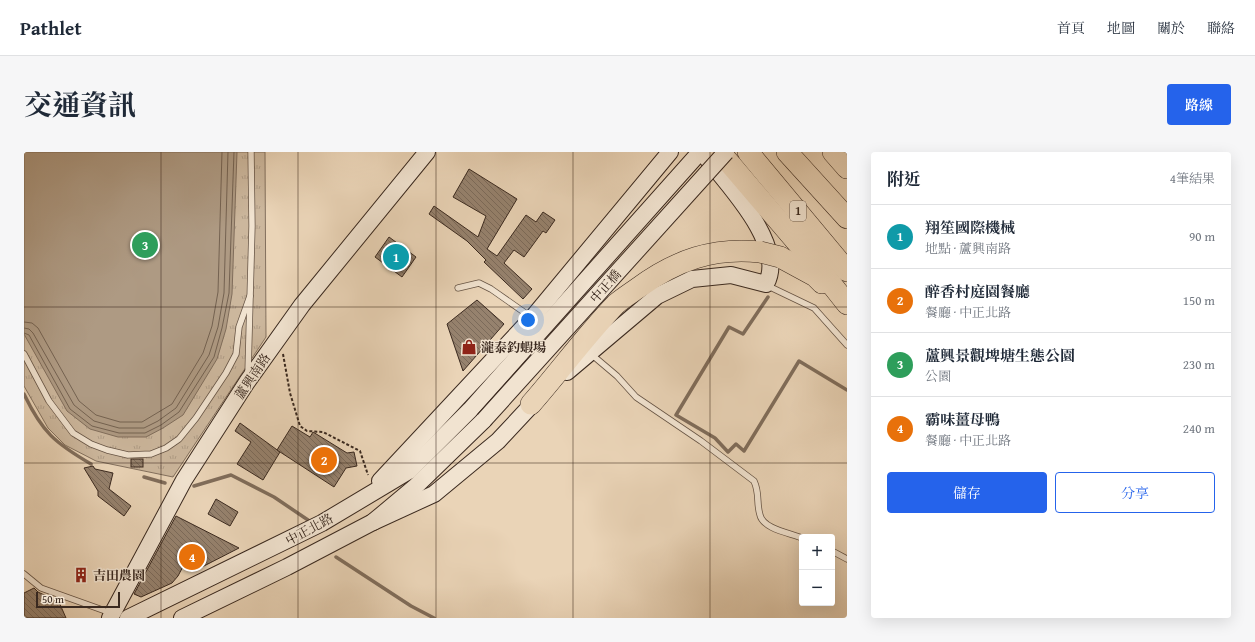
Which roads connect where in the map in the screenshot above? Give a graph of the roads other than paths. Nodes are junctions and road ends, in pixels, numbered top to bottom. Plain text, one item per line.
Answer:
1 (251, 152) edge
2 (426, 152) edge
3 (670, 152) edge
4 (701, 152) edge
5 (720, 152) edge
6 (726, 152) edge
7 (748, 152) edge
8 (787, 152) edge
9 (833, 152) edge
10 (847, 168) edge
11 (847, 218) edge
12 (847, 271) edge
13 (766, 284) junction
14 (458, 288) dead end
15 (250, 296) junction
16 (847, 305) edge
17 (532, 318) junction
18 (847, 344) edge
19 (589, 353) junction
20 (24, 354) edge
21 (247, 382) junction
22 (531, 404) junction
23 (470, 410) joint
24 (484, 420) joint
25 (362, 499) junction
26 (373, 522) junction
27 (799, 537) edge
28 (835, 553) edge
29 (847, 559) edge
30 (24, 574) edge
31 (117, 616) edge
32 (182, 618) edge

1 - 15 lane
2 - 21 street, 蘆興南路
3 - 17 street
4 - 13 street
4 - 23 street, 中正橋
5 - 16 highway
6 - 24 street, 中正橋, bridge
7 - 12 highway, 1
8 - 11 highway, 1
9 - 10 highway
13 - 18 lane
13 - 19 street
14 - 17 lane
15 - 20 lane
15 - 21 lane
16 - 22 highway, bridge
17 - 25 street
19 - 22 street
19 - 27 lane
21 - 31 street, 蘆興南路
22 - 26 street
23 - 25 street, 中正北路
24 - 26 street, 中正北路
25 - 31 street, 中正北路
26 - 32 street, 中正北路
28 - 29 lane
30 - 31 lane

